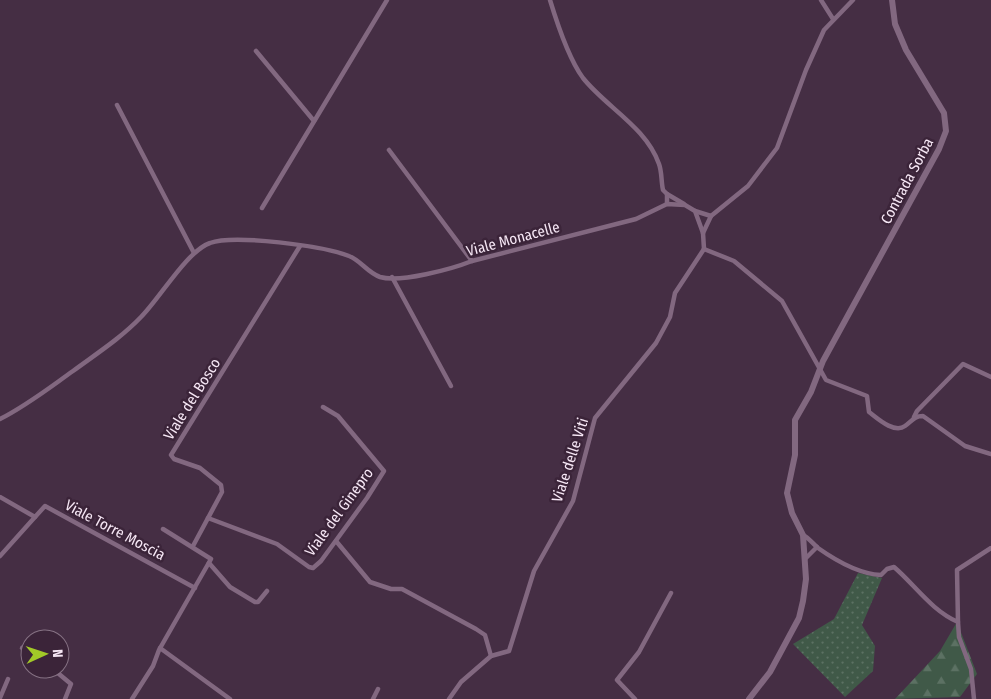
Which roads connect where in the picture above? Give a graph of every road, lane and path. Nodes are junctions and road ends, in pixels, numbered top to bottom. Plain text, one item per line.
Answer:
1 (388, 0) edge
2 (550, 0) edge
3 (821, 0) edge
4 (853, 0) edge
5 (892, 0) edge
6 (833, 20) junction
7 (256, 50) dead end
8 (117, 105) dead end
9 (314, 122) junction
10 (389, 150) dead end
11 (667, 194) junction
12 (667, 204) junction
13 (685, 205) junction
14 (262, 208) dead end
15 (695, 211) junction
16 (711, 216) junction
17 (703, 233) junction
18 (300, 246) junction
19 (704, 249) junction
20 (194, 253) junction
21 (472, 261) junction
22 (392, 277) junction
23 (819, 369) junction
24 (991, 377) edge
25 (451, 386) dead end
26 (323, 407) dead end
27 (914, 418) junction
28 (0, 419) edge
29 (991, 454) edge
30 (0, 497) edge
31 (35, 517) junction
32 (208, 518) junction
33 (163, 529) dead end
34 (803, 535) junction
35 (336, 542) junction
36 (193, 546) junction
37 (817, 547) junction
38 (991, 548) edge
39 (0, 556) edge
40 (806, 558) junction
41 (209, 563) junction
42 (195, 588) junction
43 (267, 590) dead end
44 (670, 592) dead end
45 (958, 622) junction
46 (160, 648) junction
47 (490, 656) junction
48 (8, 679) dead end
49 (66, 679) edge
50 (378, 689) dead end
51 (0, 698) edge
52 (65, 699) edge
53 (132, 699) edge
54 (230, 699) edge
55 (373, 699) edge
56 (449, 699) edge
57 (634, 699) edge
58 (749, 699) edge
59 (974, 699) edge

1 - 9 street
2 - 11 street
3 - 6 street
4 - 6 street
5 - 23 street, Contrada Sorba
6 - 16 street
7 - 9 street
8 - 20 street
9 - 14 street
10 - 21 street
11 - 12 street
11 - 13 street
12 - 13 street, Viale Monacelle
12 - 21 street, Viale Monacelle
13 - 15 street, Viale Monacelle
15 - 16 street, Viale Monacelle
15 - 17 street
16 - 17 street
17 - 19 street
18 - 20 street, Viale Monacelle
18 - 22 street, Viale Monacelle
18 - 32 street, Viale del Bosco
19 - 23 street
19 - 47 street, Viale delle Viti
20 - 28 street
21 - 22 street, Viale Monacelle
22 - 25 street
23 - 27 street
23 - 34 street, Contrada Sorba
24 - 27 street
26 - 35 street, Viale del Ginepro
27 - 29 street
30 - 31 street
31 - 39 street
31 - 42 street, Viale Torre Moscia
32 - 35 street, Viale del Ginepro
32 - 36 street, Viale del Bosco
33 - 36 street
34 - 37 street
34 - 40 street, Contrada Sorba
35 - 47 street
36 - 41 street
37 - 40 street
37 - 45 street
38 - 45 street
40 - 58 street, Contrada Sorba
41 - 42 street
41 - 43 street
42 - 46 street
44 - 57 street
45 - 59 street
46 - 53 street
46 - 54 street
47 - 56 street, Viale delle Viti
48 - 51 street
49 - 52 street
50 - 55 street

